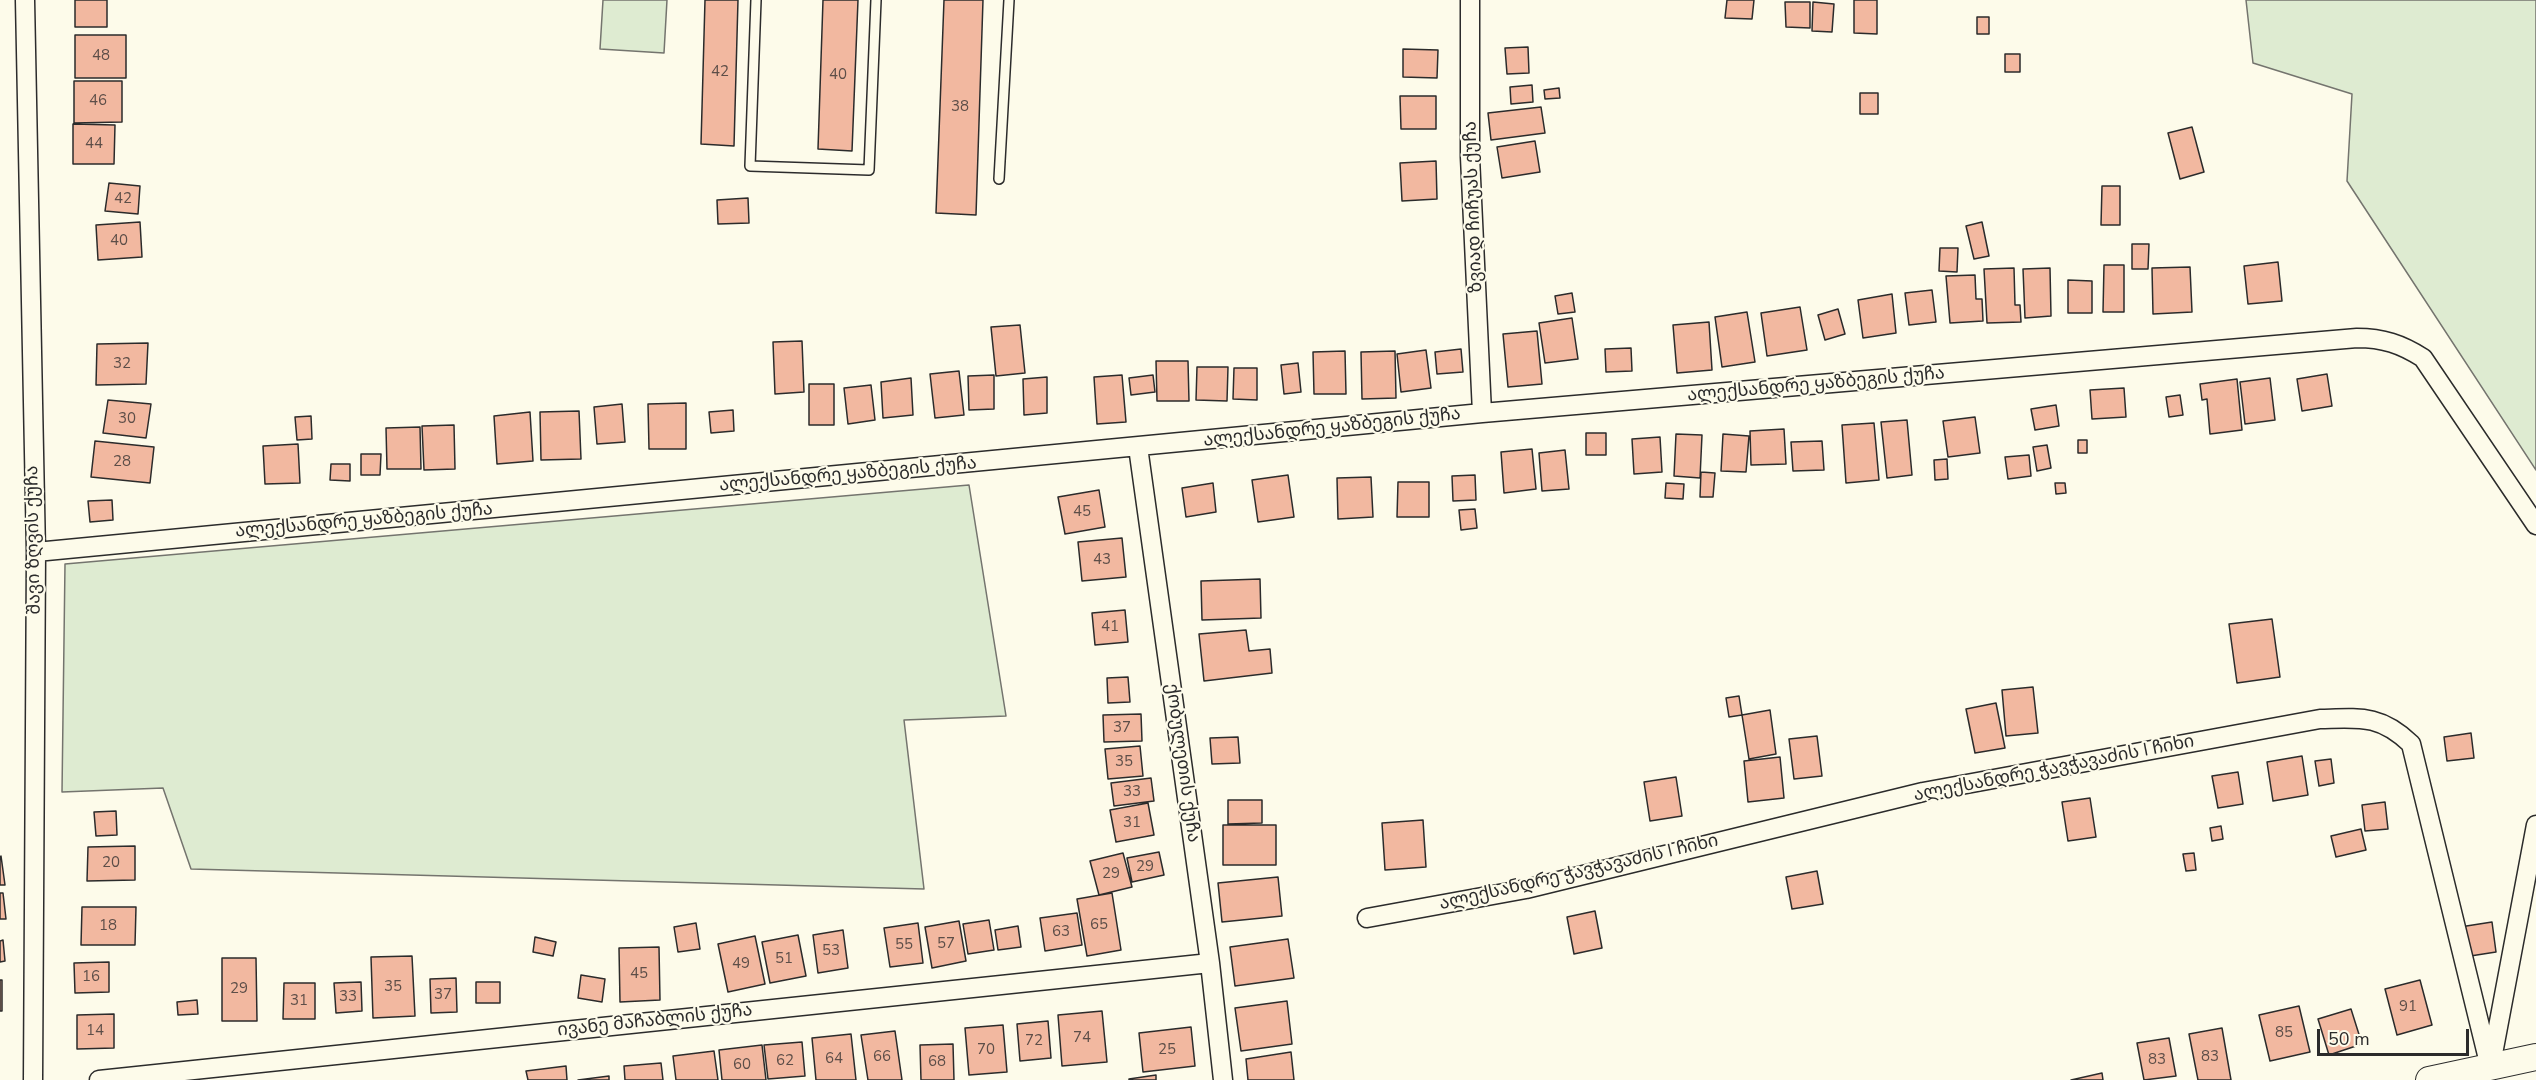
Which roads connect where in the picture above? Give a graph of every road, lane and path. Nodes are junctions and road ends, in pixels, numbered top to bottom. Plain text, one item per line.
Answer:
1 (25, 0) edge
2 (756, 0) edge
3 (876, 0) edge
4 (1009, 0) edge
5 (1470, 0) edge
6 (999, 179) dead end
7 (1482, 413) junction
8 (1138, 447) junction
9 (2536, 525) edge
10 (36, 552) junction
11 (2536, 825) edge
12 (1367, 918) dead end
13 (1210, 963) junction
14 (2536, 1057) edge
15 (2490, 1067) junction
16 (33, 1080) edge
17 (99, 1080) edge
18 (1223, 1080) edge
19 (2429, 1080) edge

1 - 10 street, შავი ზღვის ქუჩა
2 - 3 lane
4 - 6 lane
5 - 7 street, ზვიად ჩიჩუას ქუჩა
7 - 8 street, ალექსანდრე ყაზბეგის ქუჩა
7 - 9 street, ალექსანდრე ყაზბეგის ქუჩა
8 - 10 street, ალექსანდრე ყაზბეგის ქუჩა
8 - 13 street, ქობულეთის ქუჩა
10 - 16 street, შავი ზღვის ქუჩა
11 - 15 street
12 - 15 street, ალექსანდრე ჭავჭავაძის I ჩიხი
13 - 17 street, ივანე მაჩაბლის ქუჩა
13 - 18 street, ქობულეთის ქუჩა
14 - 15 street
15 - 19 street

